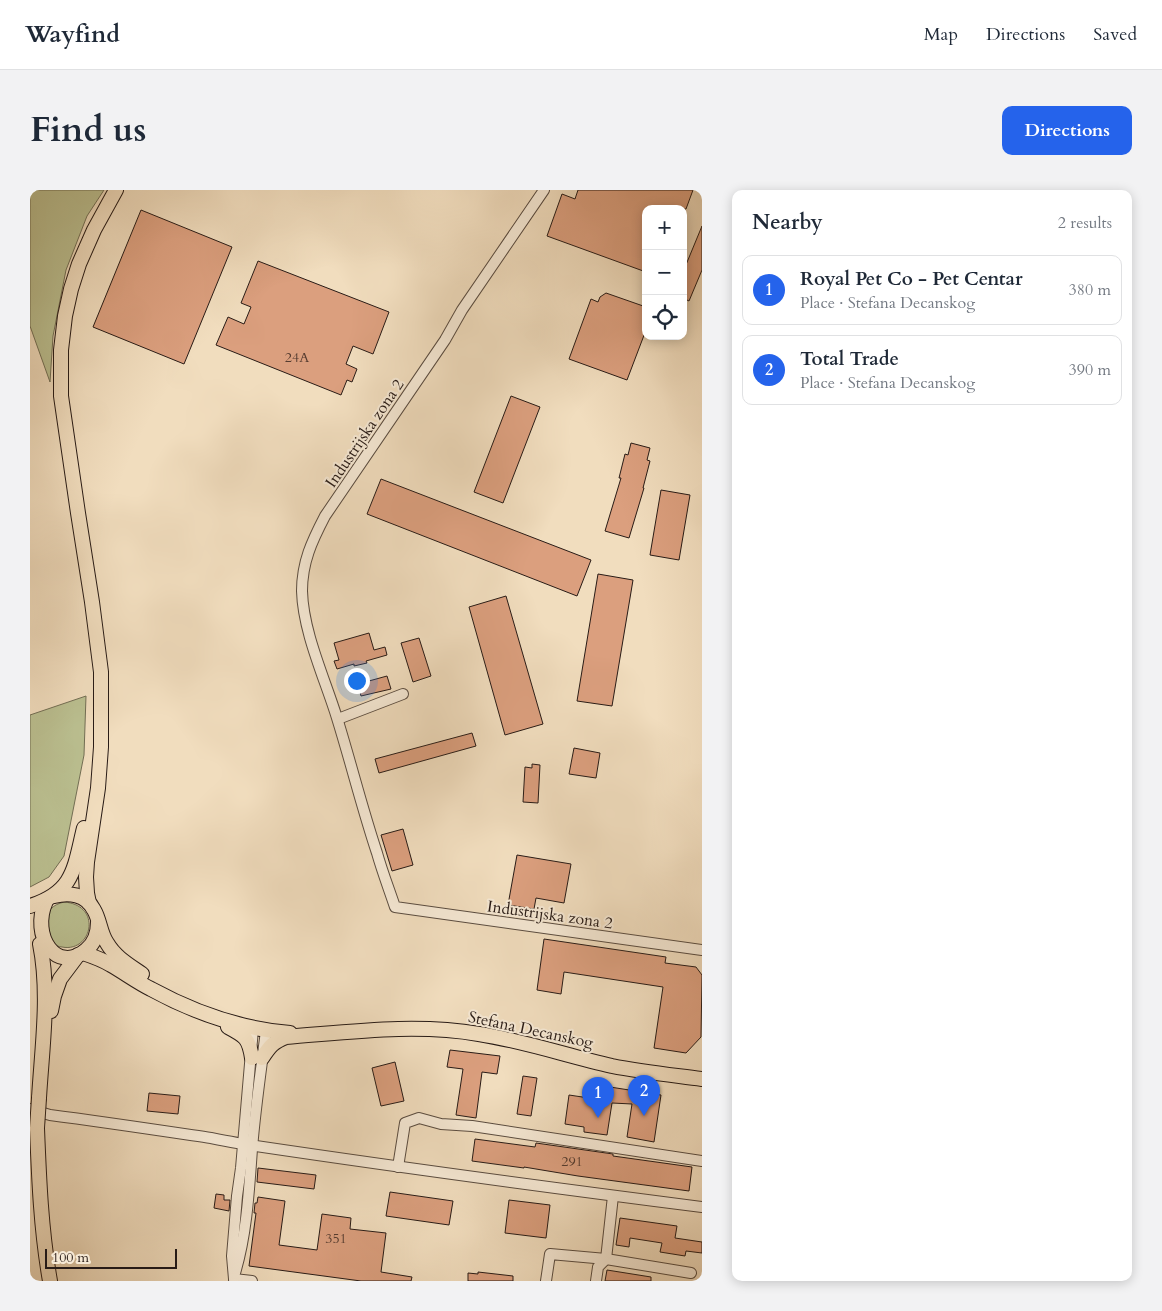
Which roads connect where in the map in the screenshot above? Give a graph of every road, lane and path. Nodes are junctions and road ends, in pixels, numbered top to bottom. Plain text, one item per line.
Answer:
1 (116, 190) edge
2 (544, 190) edge
3 (403, 694) dead end
4 (338, 719) junction
5 (98, 769) junction
6 (50, 898) junction
7 (89, 903) junction
8 (30, 906) edge
9 (98, 919) junction
10 (35, 937) edge
11 (702, 950) edge
12 (81, 954) junction
13 (183, 1004) junction
14 (196, 1010) junction
15 (260, 1030) junction
16 (321, 1034) junction
17 (43, 1044) junction
18 (257, 1058) junction
19 (702, 1079) edge
20 (30, 1109) edge
21 (248, 1145) junction
22 (702, 1161) edge
23 (398, 1167) junction
24 (613, 1196) junction
25 (702, 1204) edge
26 (606, 1260) junction
27 (690, 1273) dead end
28 (50, 1281) edge
29 (252, 1281) edge
30 (546, 1281) edge
31 (596, 1281) edge

1 - 5 main road
2 - 4 street, Industrijska zona 2
3 - 4 street
4 - 11 street, Industrijska zona 2
5 - 6 main road
5 - 7 main road
6 - 7 main road
6 - 8 main road
6 - 10 main road
7 - 9 main road
9 - 12 main road
9 - 13 main road
10 - 12 main road
10 - 17 main road
12 - 13 main road
12 - 17 main road
13 - 14 main road
14 - 15 main road
14 - 18 main road
15 - 16 main road
15 - 18 street
16 - 18 main road
16 - 19 main road, Stefana Decanskog
17 - 28 main road, bridge
18 - 21 street
20 - 21 street
21 - 23 street
21 - 29 street
22 - 23 street
23 - 24 street
24 - 25 street
24 - 26 street
26 - 27 street
26 - 30 street
26 - 31 street

